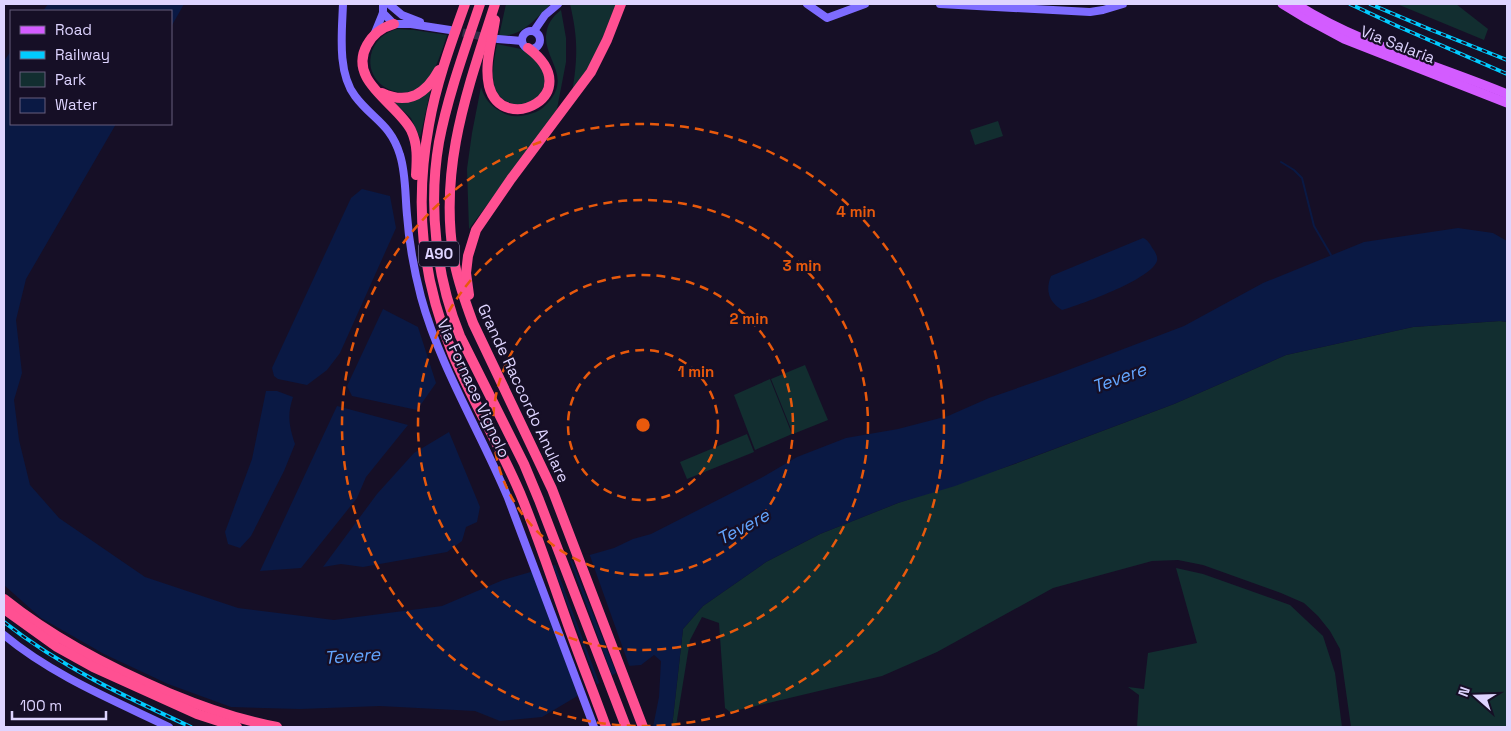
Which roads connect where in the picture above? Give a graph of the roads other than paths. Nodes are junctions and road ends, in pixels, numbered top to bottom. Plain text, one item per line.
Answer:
1 (343, 4) edge
2 (383, 4) edge
3 (389, 4) edge
4 (465, 4) edge
5 (480, 4) edge
6 (497, 4) edge
7 (558, 4) edge
8 (621, 4) edge
9 (807, 4) edge
10 (865, 4) edge
11 (940, 4) edge
12 (1123, 4) edge
13 (1282, 4) edge
14 (1296, 4) edge
15 (383, 13) junction
16 (394, 24) junction
17 (430, 27) junction
18 (450, 30) tunnel mouth
19 (534, 31) junction
20 (372, 38) junction
21 (498, 40) tunnel mouth
22 (525, 45) junction
23 (448, 51) junction
24 (378, 92) junction
25 (1507, 94) edge
26 (1507, 103) edge
27 (422, 236) junction
28 (473, 323) junction
29 (4, 599) edge
30 (4, 609) edge
31 (4, 635) edge
32 (170, 727) edge
33 (237, 727) edge
34 (277, 727) edge
35 (594, 727) edge
36 (606, 727) edge
37 (626, 727) edge
38 (642, 727) edge

1 - 35 street, Via Fornace Vignolo
2 - 15 street
3 - 17 street
4 - 23 highway
5 - 37 highway, Grande Raccordo Anulare / A90
6 - 22 highway
6 - 28 highway, Grande Raccordo Anulare / A90
7 - 19 street
8 - 28 highway
9 - 10 street
11 - 12 street
13 - 26 main road, Via Salaria
14 - 25 main road, Via Salaria
15 - 16 street
15 - 20 street
16 - 17 street
16 - 20 highway
17 - 18 street
19 - 22 street
19 - 22 street
20 - 24 highway
21 - 22 street
23 - 24 highway
23 - 27 highway
24 - 27 highway
27 - 36 highway
28 - 38 highway, Grande Raccordo Anulare / A90
29 - 34 highway
30 - 33 highway
31 - 32 street

